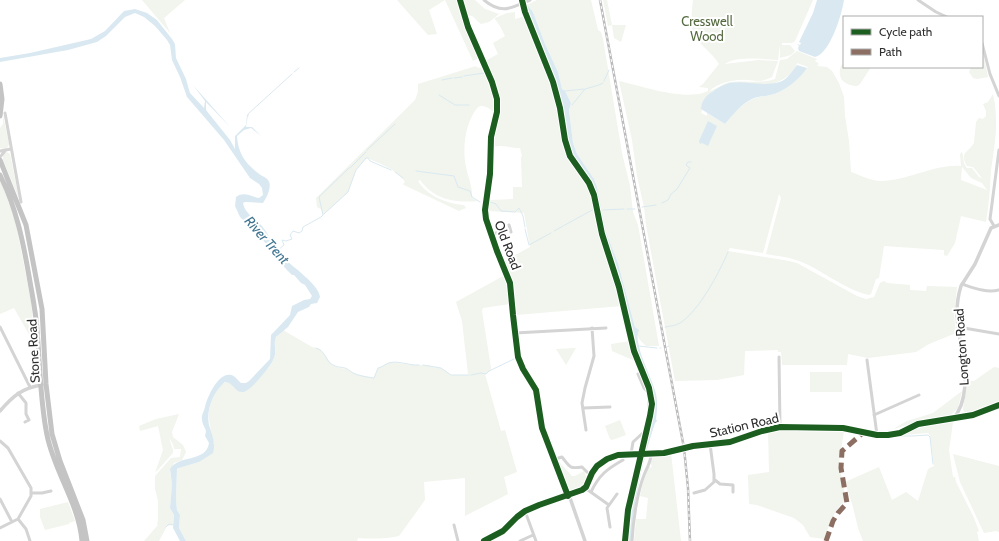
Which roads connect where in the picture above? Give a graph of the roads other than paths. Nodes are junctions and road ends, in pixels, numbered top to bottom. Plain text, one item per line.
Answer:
1 (460, 0) edge
2 (484, 0) edge
3 (918, 0) edge
4 (529, 1) edge
5 (945, 16) edge
6 (983, 47) edge
7 (0, 84) edge
8 (999, 96) edge
9 (2, 114) edge
10 (11, 149) junction
11 (999, 150) edge
12 (0, 151) edge
13 (5, 151) junction
14 (0, 157) edge
15 (0, 160) edge
16 (0, 175) edge
17 (21, 202) dead end
18 (999, 225) edge
19 (994, 226) junction
20 (510, 229) dead end
21 (491, 235) junction
22 (962, 284) junction
23 (999, 290) edge
24 (0, 327) edge
25 (958, 327) junction
26 (592, 328) junction
27 (606, 328) dead end
28 (515, 333) junction
29 (999, 334) edge
30 (779, 357) dead end
31 (867, 360) dead end
32 (638, 374) dead end
33 (43, 384) junction
34 (30, 387) junction
35 (18, 393) junction
36 (919, 395) dead end
37 (999, 406) edge
38 (610, 407) dead end
39 (583, 408) junction
40 (960, 409) junction
41 (0, 410) edge
42 (874, 415) junction
43 (965, 417) junction
44 (954, 419) junction
45 (25, 422) dead end
46 (780, 427) junction
47 (586, 430) dead end
48 (877, 435) junction
49 (0, 441) edge
50 (710, 444) junction
51 (632, 454) junction
52 (649, 454) junction
53 (554, 459) junction
54 (623, 460) dead end
55 (591, 476) junction
56 (715, 480) junction
57 (585, 488) junction
58 (52, 491) dead end
59 (591, 492) junction
60 (733, 492) dead end
61 (32, 493) junction
62 (694, 493) dead end
63 (617, 494) dead end
64 (568, 495) junction
65 (0, 499) edge
66 (609, 505) junction
67 (525, 511) junction
68 (18, 519) junction
69 (12, 522) junction
70 (454, 525) dead end
71 (610, 527) dead end
72 (0, 528) edge
73 (533, 535) junction
74 (30, 541) edge
75 (82, 541) edge
76 (87, 541) edge
77 (458, 541) edge
78 (484, 541) edge
79 (520, 541) edge
80 (536, 541) edge
81 (585, 541) edge
82 (632, 541) edge

1 - 21 street, Old Road
2 - 4 street
3 - 5 street
6 - 8 street
7 - 9 highway
9 - 10 street
10 - 13 street
10 - 17 street
11 - 19 street
12 - 13 street
13 - 14 street
15 - 33 highway, Stone Road
16 - 33 highway, Stone Road
18 - 19 street
19 - 22 street, Longton Road
20 - 21 street
21 - 28 street, Old Road
22 - 23 street
22 - 25 street, Longton Road
24 - 34 street
25 - 29 street
25 - 40 street, Longton Road
26 - 27 street
26 - 28 street
26 - 39 street
28 - 53 street, Old Road
30 - 46 street
31 - 42 street
32 - 51 street
33 - 34 street
33 - 75 highway, Stone Road
33 - 76 highway, Stone Road
34 - 35 street
35 - 41 street
35 - 45 street
36 - 42 street
37 - 43 street, Station Road
38 - 39 street
39 - 47 street
40 - 43 street
40 - 44 street, Longton Road
42 - 48 street
43 - 44 street, Station Road
44 - 48 street, Station Road
46 - 48 street, Station Road
46 - 50 street, Station Road
49 - 61 street
50 - 52 street, Station Road
50 - 56 street
51 - 52 street, Station Road
51 - 55 street
52 - 82 street
53 - 55 street
53 - 64 street, Old Road
54 - 59 street
55 - 57 street
56 - 60 street
56 - 62 street
57 - 59 street
57 - 64 street
58 - 61 street
59 - 66 street
61 - 68 street
63 - 66 street
64 - 67 street
64 - 81 street, Old Road
65 - 69 street
66 - 71 street
67 - 73 street
67 - 78 street
68 - 69 street
68 - 74 street
69 - 72 street
70 - 77 street
73 - 79 street
73 - 80 street

